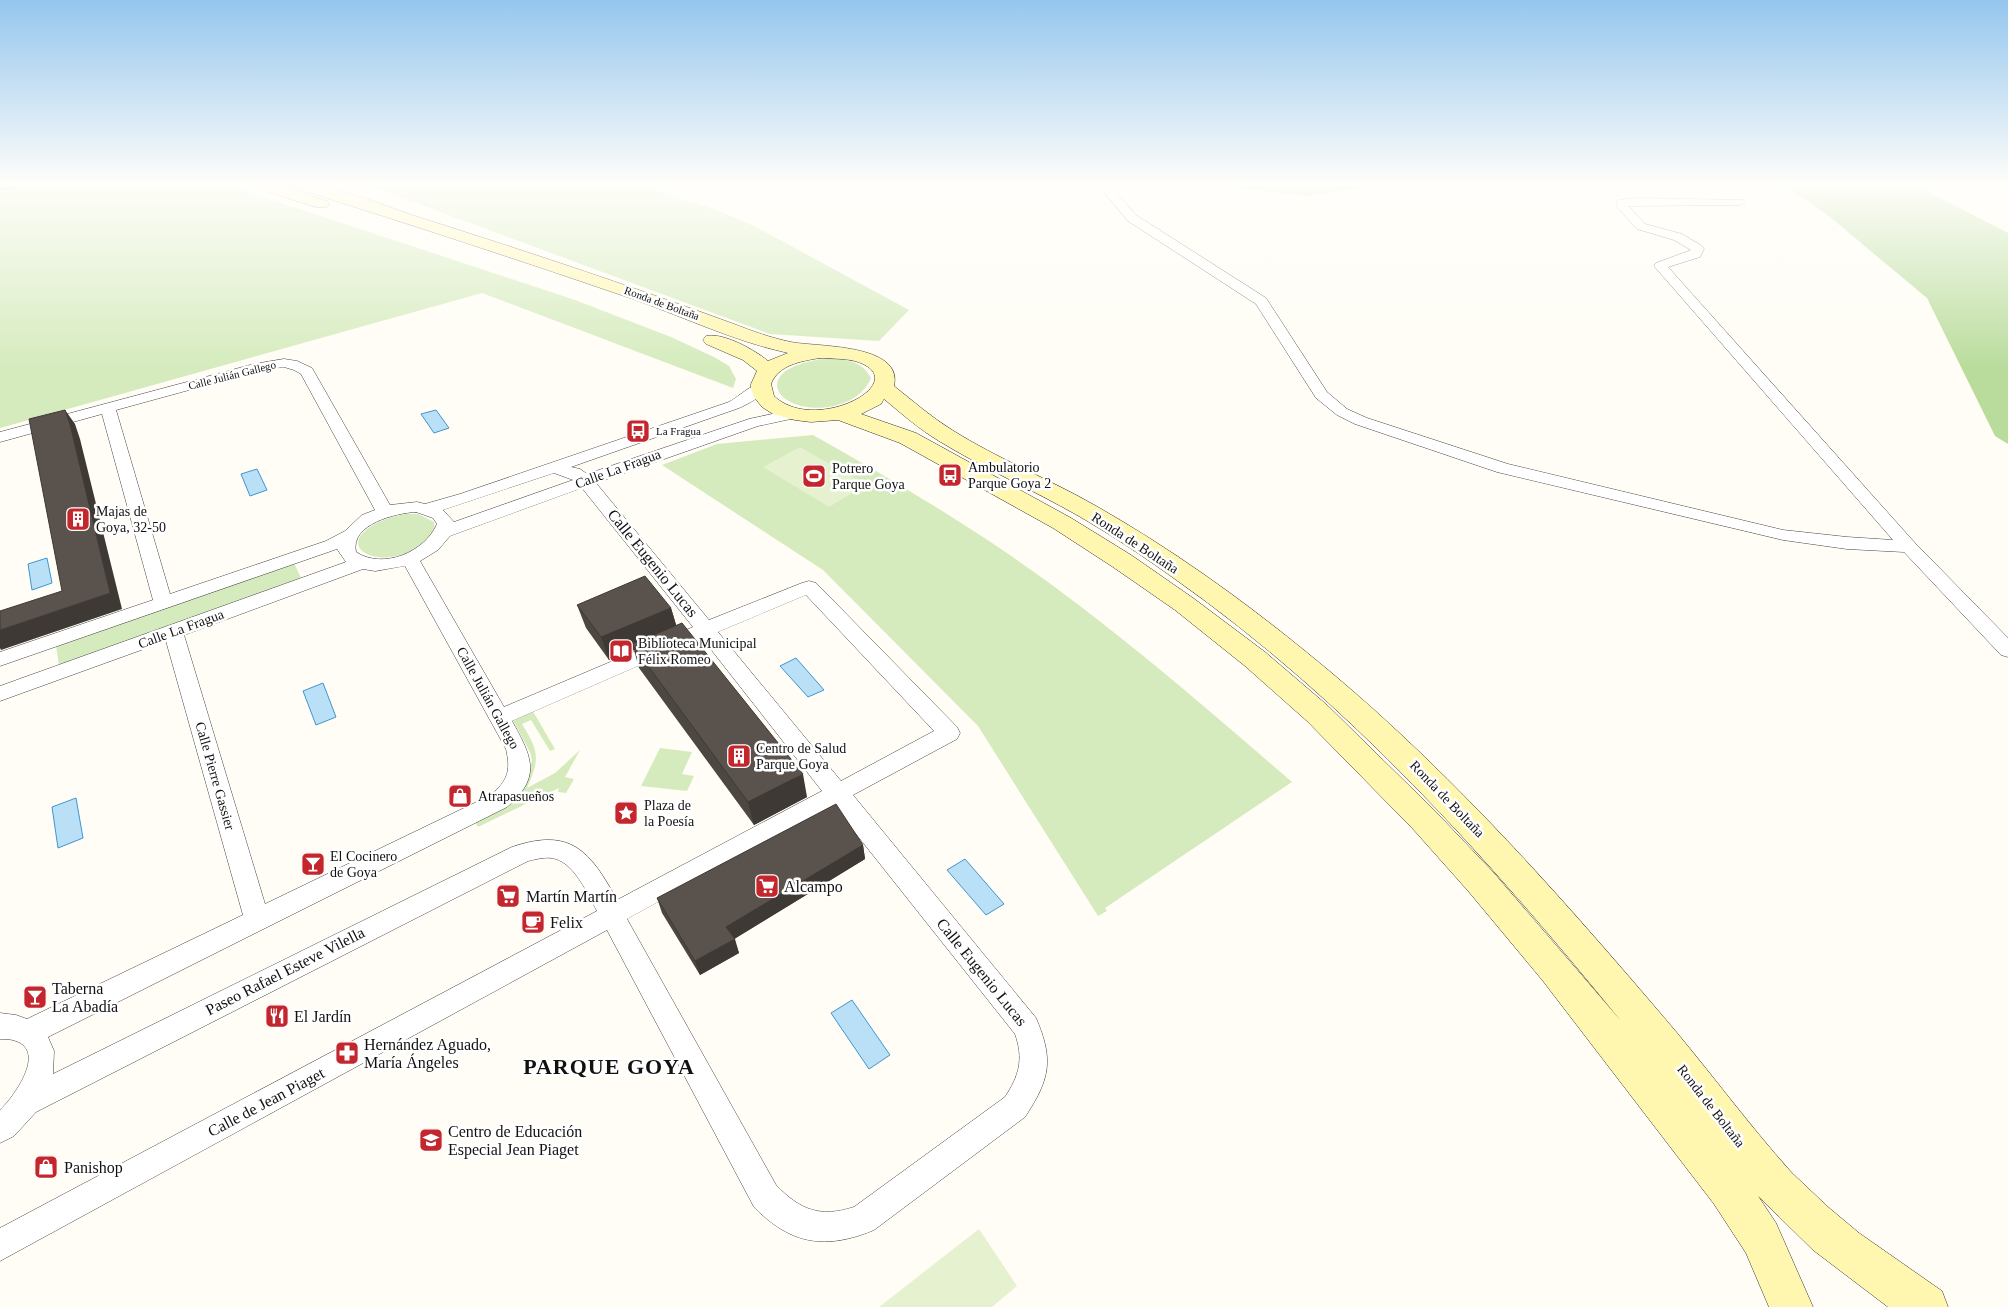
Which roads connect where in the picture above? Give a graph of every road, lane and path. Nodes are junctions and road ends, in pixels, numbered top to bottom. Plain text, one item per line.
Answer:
1 (452, 247) edge
2 (496, 247) edge
3 (1177, 247) edge
4 (1696, 247) edge
5 (822, 352) junction
6 (765, 379) junction
7 (883, 388) junction
8 (108, 408) junction
9 (839, 413) junction
10 (795, 414) junction
11 (0, 437) edge
12 (554, 468) junction
13 (586, 481) junction
14 (427, 509) junction
15 (385, 512) junction
16 (444, 532) junction
17 (350, 535) junction
18 (1909, 547) junction
19 (410, 559) junction
20 (361, 563) junction
21 (163, 603) junction
22 (706, 630) junction
23 (173, 632) junction
24 (2008, 650) edge
25 (0, 659) edge
26 (0, 694) edge
27 (500, 718) junction
28 (838, 794) junction
29 (546, 847) joint
30 (612, 916) junction
31 (257, 920) junction
32 (0, 1026) edge
33 (29, 1032) junction
34 (27, 1102) junction
35 (0, 1129) edge
36 (0, 1245) edge
37 (1791, 1307) edge
38 (1926, 1307) edge

1 - 6 main road, Ronda de Boltaña
2 - 5 main road, Ronda de Boltaña
3 - 18 street
4 - 18 street
5 - 6 main road, Ronda de Boltaña
5 - 7 main road, Ronda de Boltaña
6 - 10 main road, Ronda de Boltaña
6 - 12 street, Calle La Fragua
7 - 9 main road, Ronda de Boltaña
7 - 38 main road, Ronda de Boltaña
8 - 11 street, Calle Julián Gallego
8 - 15 street, Calle Julián Gallego
8 - 21 street
9 - 10 main road, Ronda de Boltaña
9 - 37 main road, Ronda de Boltaña
10 - 13 street, Calle La Fragua
12 - 13 street, Calle Eugenio Lucas
12 - 14 street, Calle La Fragua
13 - 16 street, Calle La Fragua
13 - 22 street, Calle Eugenio Lucas
14 - 15 street, Calle La Fragua
14 - 16 street
15 - 17 street, Calle La Fragua
16 - 19 street
17 - 20 street
17 - 21 street
18 - 24 street
19 - 20 street
19 - 27 street, Calle Julián Gallego
20 - 23 street, Calle La Fragua
21 - 25 street
22 - 27 street
22 - 28 street, Calle Eugenio Lucas
22 - 28 street, Calle de Jean Piaget
23 - 26 street, Calle La Fragua
23 - 31 street, Calle Pierre Gassier
27 - 31 street, Calle Julián Gallego
28 - 30 street, Calle de Jean Piaget
28 - 30 street, Calle Eugenio Lucas
29 - 30 street, Calle Eugenio Lucas
29 - 34 street, Paseo Rafael Esteve Vilella
30 - 36 street, Calle de Jean Piaget
31 - 33 street
32 - 33 street
33 - 34 street
34 - 35 street

